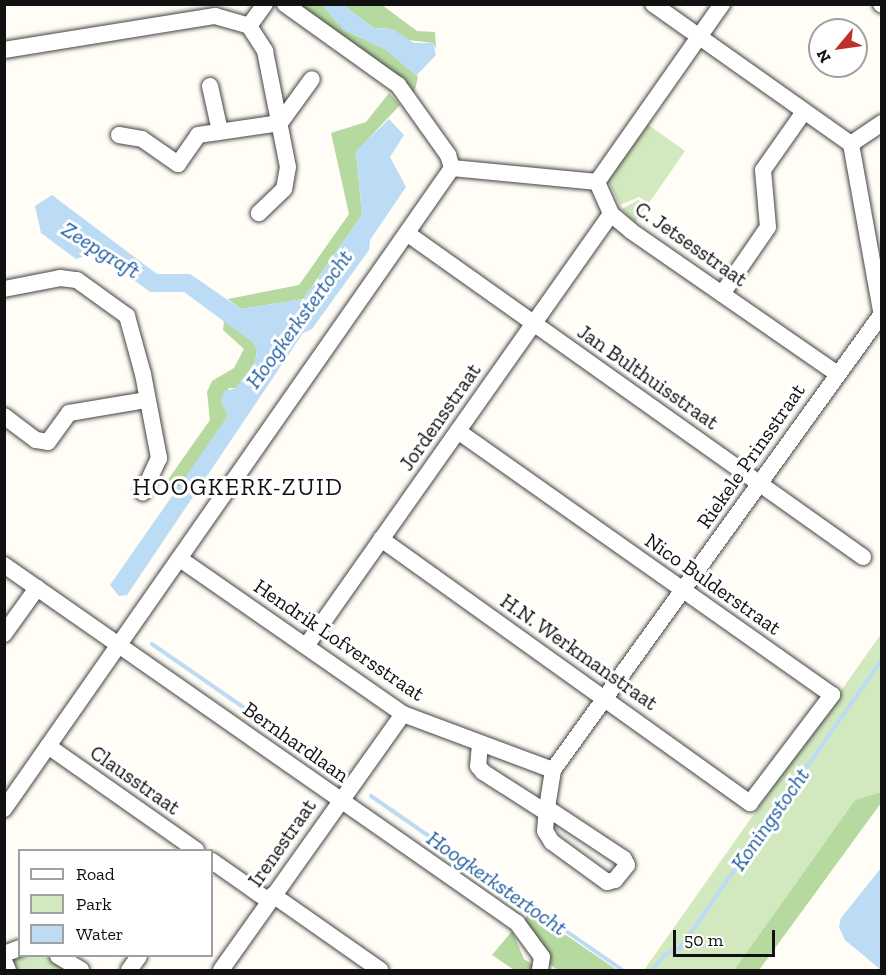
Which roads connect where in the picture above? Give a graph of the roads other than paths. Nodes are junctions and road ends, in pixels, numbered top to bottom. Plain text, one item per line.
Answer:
1 (265, 4) edge
2 (285, 4) edge
3 (652, 4) edge
4 (722, 4) edge
5 (249, 26) junction
6 (698, 37) junction
7 (4, 50) edge
8 (312, 79) dead end
9 (210, 86) dead end
10 (803, 113) junction
11 (280, 123) junction
12 (882, 123) edge
13 (220, 131) junction
14 (119, 135) dead end
15 (851, 144) junction
16 (452, 168) junction
17 (597, 182) junction
18 (259, 213) dead end
19 (611, 214) junction
20 (408, 234) junction
21 (875, 238) edge
22 (4, 289) edge
23 (722, 294) junction
24 (881, 316) edge
25 (533, 323) junction
26 (836, 373) junction
27 (147, 400) junction
28 (4, 417) edge
29 (458, 431) junction
30 (760, 483) junction
31 (143, 493) dead end
32 (381, 539) junction
33 (863, 557) dead end
34 (180, 559) junction
35 (4, 565) edge
36 (37, 588) junction
37 (684, 592) junction
38 (4, 634) edge
39 (121, 646) junction
40 (306, 646) junction
41 (607, 700) junction
42 (403, 714) junction
43 (480, 744) junction
44 (48, 747) junction
45 (553, 770) junction
46 (339, 800) junction
47 (750, 802) joint
48 (4, 809) edge
49 (547, 810) junction
50 (195, 849) edge
51 (213, 862) edge
52 (271, 898) junction
53 (60, 957) edge
54 (138, 957) edge
55 (4, 961) edge
56 (8, 970) edge
57 (81, 970) edge
58 (129, 970) edge
59 (221, 970) edge
60 (380, 970) edge
61 (540, 970) edge

1 - 5 street
2 - 16 street
3 - 6 street
4 - 6 street
5 - 7 street
5 - 11 street
6 - 10 street
6 - 17 street
8 - 11 street
9 - 13 street
10 - 15 street
10 - 23 street
11 - 13 street
11 - 18 street
12 - 15 street
13 - 14 street
15 - 21 street
16 - 17 street
16 - 20 street
17 - 19 street, C. Jetsesstraat
19 - 23 street, C. Jetsesstraat
19 - 25 street, Jordensstraat
20 - 25 street, Jan Bulthuisstraat
20 - 34 street
21 - 24 street
22 - 27 street
23 - 26 street, C. Jetsesstraat
24 - 26 street, Riekele Prinsstraat
25 - 29 street, Jordensstraat
25 - 30 street, Jan Bulthuisstraat
26 - 30 street, Riekele Prinsstraat
27 - 28 street
27 - 31 street
29 - 32 street, Jordensstraat
29 - 37 street, Nico Bulderstraat
30 - 33 street, Jan Bulthuisstraat
30 - 37 street, Riekele Prinsstraat
32 - 40 street, Jordensstraat
32 - 41 street, H.N. Werkmanstraat
34 - 39 street
34 - 40 street, Hendrik Lofversstraat
35 - 36 street, Bernhardlaan
36 - 38 street
36 - 39 street, Bernhardlaan
37 - 41 street, Riekele Prinsstraat
37 - 47 street, Nico Bulderstraat
39 - 44 street
39 - 46 street, Bernhardlaan
40 - 42 street, Hendrik Lofversstraat
41 - 45 street, Riekele Prinsstraat
41 - 47 street, H.N. Werkmanstraat
42 - 43 street, Hendrik Lofversstraat
42 - 46 street, Irenestraat
43 - 45 street, Hendrik Lofversstraat
43 - 49 street
44 - 48 street
44 - 50 street, Clausstraat
45 - 49 street
46 - 52 street, Irenestraat
46 - 61 street, Bernhardlaan
49 - 49 street
51 - 52 street
52 - 59 street, Irenestraat
52 - 60 street
53 - 57 street
54 - 58 street
55 - 56 street

